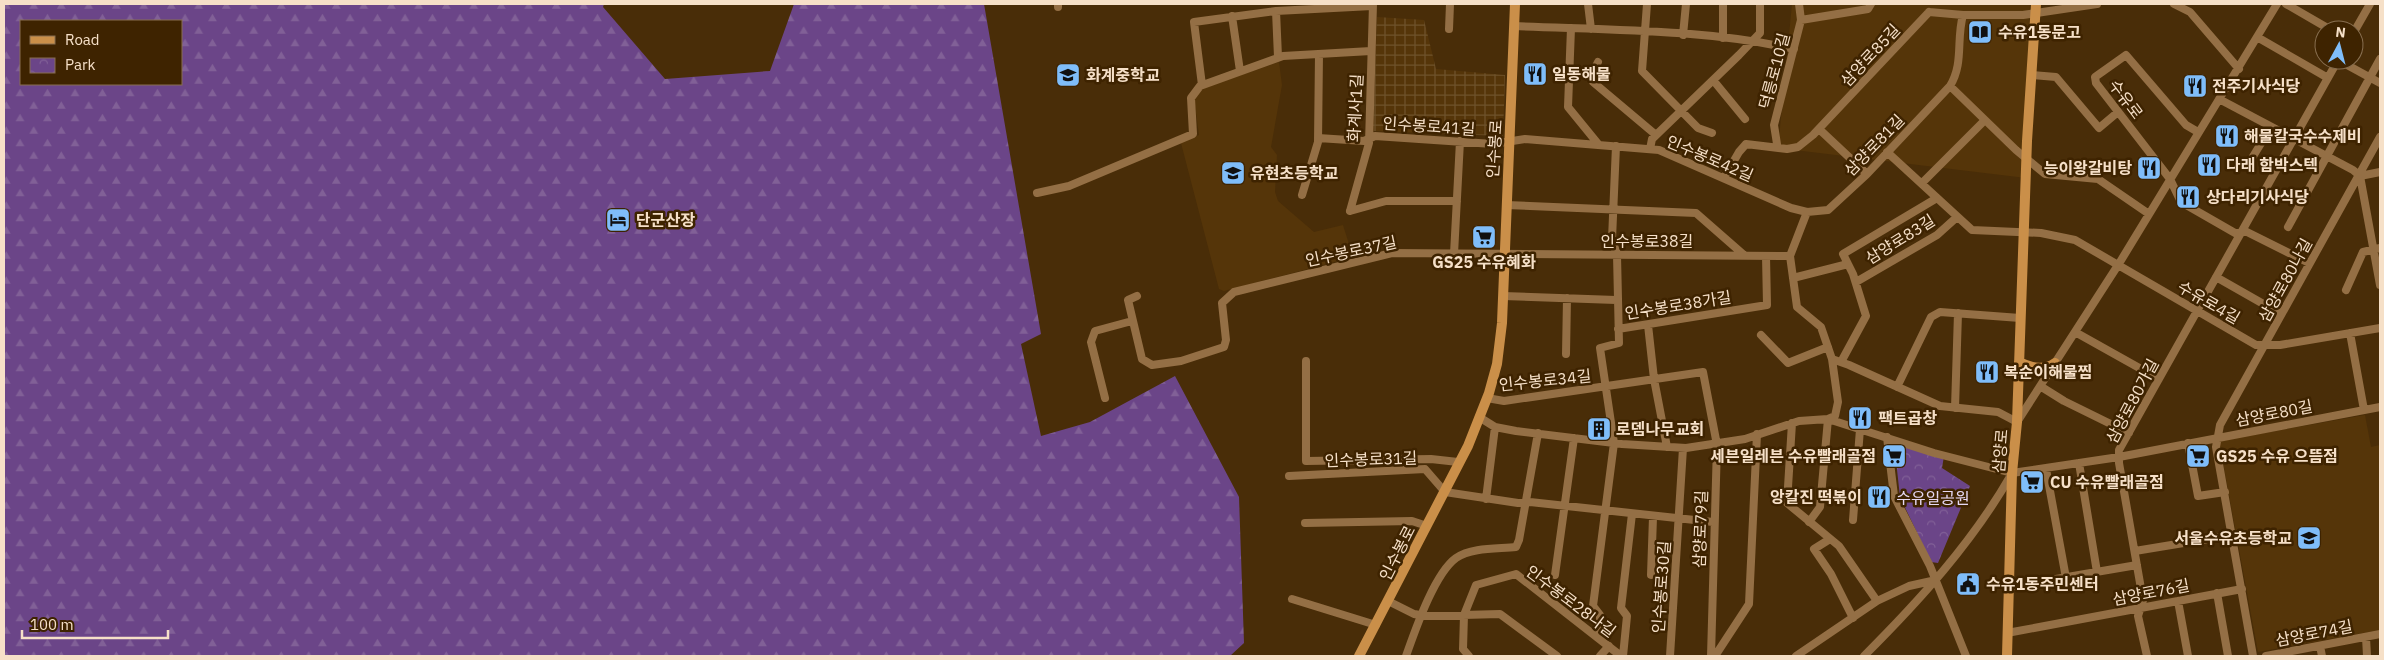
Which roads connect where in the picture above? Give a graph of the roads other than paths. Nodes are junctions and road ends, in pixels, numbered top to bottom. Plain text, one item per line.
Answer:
1 (1450, 4) edge
2 (1515, 4) edge
3 (1588, 4) edge
4 (1647, 4) edge
5 (1686, 4) edge
6 (1723, 4) edge
7 (1760, 4) edge
8 (1799, 4) edge
9 (1871, 4) edge
10 (2098, 4) edge
11 (2174, 4) edge
12 (2277, 4) edge
13 (2286, 4) edge
14 (2370, 4) edge
15 (1372, 5) edge
16 (1929, 8) edge
17 (2036, 8) edge
18 (1276, 11) junction
19 (1963, 15) junction
20 (1232, 16) junction
21 (1801, 20) junction
22 (2314, 20) edge
23 (2361, 20) edge
24 (1514, 26) junction
25 (1571, 28) junction
26 (1448, 29) dead end
27 (1591, 29) junction
28 (1645, 32) junction
29 (1683, 35) junction
30 (2257, 37) junction
31 (1724, 38) junction
32 (1753, 40) junction
33 (1794, 49) junction
34 (1371, 51) junction
35 (1319, 54) junction
36 (1278, 57) junction
37 (2380, 59) edge
38 (1598, 62) dead end
39 (2239, 69) junction
40 (2332, 70) edge
41 (2357, 70) edge
42 (1240, 71) junction
43 (2031, 75) junction
44 (2370, 77) junction
45 (2328, 78) junction
46 (1713, 80) junction
47 (2380, 83) edge
48 (1202, 85) junction
49 (1950, 86) junction
50 (2219, 99) junction
51 (1682, 109) junction
52 (2118, 112) junction
53 (1745, 119) dead end
54 (1986, 120) junction
55 (2270, 127) junction
56 (1819, 129) junction
57 (2198, 132) junction
58 (1712, 133) dead end
59 (1656, 135) junction
60 (2380, 137) edge
61 (1318, 138) junction
62 (1369, 138) junction
63 (2294, 139) junction
64 (1460, 141) junction
65 (1510, 142) junction
66 (1777, 144) dead end
67 (1599, 145) junction
68 (1616, 146) junction
69 (1650, 149) junction
70 (1887, 152) junction
71 (2326, 156) junction
72 (2027, 158) junction
73 (2250, 163) dead end
74 (2380, 172) edge
75 (1866, 174) junction
76 (2360, 176) junction
77 (1724, 178) junction
78 (2170, 179) junction
79 (1922, 183) junction
80 (1038, 193) dead end
81 (1302, 195) dead end
82 (1937, 198) junction
83 (1457, 201) junction
84 (1506, 206) junction
85 (1613, 209) junction
86 (1807, 212) junction
87 (2149, 214) junction
88 (1958, 217) junction
89 (2288, 227) dead end
90 (2242, 231) junction
91 (2024, 233) junction
92 (2377, 249) edge
93 (1454, 254) junction
94 (1504, 254) junction
95 (1617, 255) junction
96 (1744, 256) junction
97 (1766, 256) junction
98 (1790, 256) junction
99 (2309, 263) junction
100 (1848, 264) junction
101 (2118, 265) junction
102 (2216, 277) junction
103 (1793, 278) junction
104 (1856, 282) junction
105 (2380, 285) edge
106 (2346, 290) dead end
107 (1137, 296) dead end
108 (1503, 296) junction
109 (1567, 298) junction
110 (1616, 300) junction
111 (2197, 311) junction
112 (1958, 313) junction
113 (2281, 314) junction
114 (2020, 318) junction
115 (1132, 322) junction
116 (1648, 325) junction
117 (2380, 328) edge
118 (1618, 329) junction
119 (2075, 332) junction
120 (2350, 333) junction
121 (1761, 336) dead end
122 (2265, 345) junction
123 (1828, 347) junction
124 (1566, 354) dead end
125 (1832, 359) junction
126 (1306, 361) dead end
127 (1841, 362) junction
128 (2019, 362) junction
129 (2055, 363) junction
130 (1654, 379) junction
131 (2159, 379) junction
132 (1607, 386) junction
133 (2040, 386) junction
134 (1897, 387) junction
135 (1105, 398) dead end
136 (1487, 398) junction
137 (2380, 407) edge
138 (1954, 408) junction
139 (2364, 410) junction
140 (1479, 417) junction
141 (1828, 419) junction
142 (2017, 422) junction
143 (1792, 423) junction
144 (1495, 427) junction
145 (1860, 429) junction
146 (1538, 433) junction
147 (2129, 433) junction
148 (1757, 434) junction
149 (1887, 437) junction
150 (1574, 438) junction
151 (2218, 438) junction
152 (1614, 443) junction
153 (2188, 443) junction
154 (1717, 445) junction
155 (1667, 447) junction
156 (1683, 448) junction
157 (2119, 456) junction
158 (1458, 462) junction
159 (2079, 463) junction
160 (2046, 469) junction
161 (2012, 473) junction
162 (1289, 476) dead end
163 (1445, 492) junction
164 (2224, 492) junction
165 (1486, 499) junction
166 (1525, 502) junction
167 (1565, 506) junction
168 (1604, 511) junction
169 (1632, 514) junction
170 (1653, 517) junction
171 (1679, 520) junction
172 (1852, 520) dead end
173 (1304, 522) dead end
174 (1713, 522) junction
175 (1809, 522) junction
176 (1427, 526) junction
177 (2232, 535) junction
178 (1830, 539) junction
179 (2135, 551) junction
180 (2137, 565) junction
181 (2097, 572) junction
182 (1651, 574) dead end
183 (1555, 575) dead end
184 (2066, 578) junction
185 (1936, 580) junction
186 (2009, 587) junction
187 (2242, 589) junction
188 (2217, 593) junction
189 (1292, 599) dead end
190 (1388, 601) junction
191 (1877, 601) junction
192 (2178, 601) junction
193 (2142, 608) junction
194 (1420, 615) junction
195 (1464, 615) junction
196 (1853, 618) junction
197 (1376, 624) junction
198 (2007, 633) junction
199 (2380, 634) edge
200 (2366, 637) junction
201 (1600, 639) junction
202 (1609, 646) junction
203 (2320, 646) junction
204 (1359, 656) edge
205 (1406, 656) edge
206 (1469, 656) edge
207 (1557, 656) edge
208 (1600, 656) edge
209 (1622, 656) edge
210 (1670, 656) edge
211 (1711, 656) edge
212 (1714, 656) edge
213 (1796, 656) edge
214 (1864, 656) edge
215 (1965, 656) edge
216 (2006, 656) edge
217 (2147, 656) edge
218 (2188, 656) edge
219 (2228, 656) edge
220 (2252, 656) edge
221 (2266, 656) edge
222 (2322, 656) edge
223 (2367, 656) edge

1 - 26 street
2 - 24 main road, 인수봉로
3 - 27 street
4 - 28 street
5 - 29 street
6 - 31 street
7 - 32 street
8 - 21 street, 덕릉로10길
9 - 21 street
10 - 17 street
11 - 39 street
12 - 30 street
13 - 22 street
14 - 23 street
15 - 18 street
15 - 34 street, 화계사1길
16 - 19 street, 삼양로85길
16 - 56 street, 삼양로85길
17 - 19 street, 삼양로85길
17 - 43 main road, 삼양로
18 - 20 street
18 - 36 street
19 - 49 street, 삼양로81길
20 - 42 street
20 - 48 street
21 - 33 street, 덕릉로10길
24 - 25 street
24 - 65 main road, 인수봉로
25 - 27 street
25 - 67 street
27 - 28 street
28 - 29 street
28 - 51 street
29 - 31 street
30 - 39 street
30 - 45 street
31 - 32 street
32 - 33 street
32 - 46 street
33 - 66 street, 덕릉로10길
34 - 35 street
34 - 62 street, 화계사1길
35 - 36 street
35 - 61 street
36 - 42 street
37 - 44 street
38 - 59 street
39 - 50 street
40 - 45 street, 삼양로80가길
41 - 44 street, 삼양로80가길
42 - 48 street
43 - 52 street
43 - 72 main road, 삼양로
44 - 47 street, 삼양로80가길
44 - 71 street
45 - 63 street, 삼양로80가길
46 - 51 street
46 - 53 street
48 - 80 street
49 - 54 street
49 - 70 street, 삼양로81길
50 - 55 street
50 - 57 street
51 - 58 street
51 - 59 street
52 - 57 street, 수유로
52 - 78 street, 수유로
54 - 72 street
54 - 79 street
55 - 63 street
55 - 73 street
56 - 75 street
56 - 77 street, 삼양로85길
57 - 78 street
59 - 69 street
60 - 76 street, 삼양로80나길
61 - 62 street, 인수봉로41길
61 - 81 street
62 - 64 street, 인수봉로41길
62 - 83 street, 화계사1길
63 - 71 street
63 - 90 street, 삼양로80가길
64 - 65 street, 인수봉로41길
64 - 83 street
65 - 67 street, 인수봉로42길
65 - 84 main road, 인수봉로
67 - 68 street, 인수봉로42길
68 - 69 street, 인수봉로42길
68 - 85 street, 인수봉로38가길
69 - 77 street, 인수봉로42길
70 - 75 street, 삼양로81길
70 - 79 street, 삼양로83길
71 - 76 street
71 - 89 street
72 - 87 street
72 - 91 main road, 삼양로
74 - 76 street
75 - 86 street, 삼양로81길
76 - 92 street
76 - 99 street, 삼양로80나길
77 - 86 street, 인수봉로42길
78 - 87 street
78 - 90 street, 수유로
79 - 82 street, 삼양로83길
82 - 88 street, 삼양로83길
82 - 100 street, 삼양로83길
83 - 93 street
84 - 85 street
84 - 94 main road, 인수봉로
85 - 95 street, 인수봉로38가길
85 - 96 street
86 - 98 street
87 - 101 street
88 - 91 street, 삼양로83길
88 - 104 street, 삼양로83길
90 - 99 street
90 - 102 street, 삼양로80가길
91 - 101 street
91 - 114 main road, 삼양로
92 - 105 street
92 - 106 street
93 - 94 street, 인수봉로37길
93 - 115 street, 인수봉로37길
94 - 95 street, 인수봉로38길
94 - 108 main road, 인수봉로
95 - 96 street, 인수봉로38길
95 - 110 street, 인수봉로38가길
96 - 97 street, 인수봉로38길
97 - 98 street, 인수봉로38길
97 - 116 street, 인수봉로38가길
98 - 103 street
99 - 113 street, 삼양로80나길
100 - 103 street
100 - 104 street
101 - 111 street, 수유로4길
101 - 119 street
102 - 111 street, 삼양로80가길
102 - 113 street
103 - 123 street
104 - 127 street
107 - 115 street
108 - 109 street
108 - 136 main road, 인수봉로
109 - 110 street
109 - 124 street
110 - 118 street, 인수봉로38가길
111 - 122 street, 수유로4길
111 - 131 street, 삼양로80가길
112 - 114 street
112 - 134 street
112 - 138 street
113 - 122 street, 삼양로80나길
114 - 128 main road, 삼양로
115 - 135 street
116 - 118 street, 인수봉로38가길
116 - 130 street
117 - 120 street, 수유로4길
118 - 132 street, 인수봉로34길
119 - 129 street
119 - 131 street
120 - 122 street, 수유로4길
120 - 139 street
121 - 123 street
122 - 151 street, 삼양로80나길
123 - 125 street
125 - 127 street
125 - 141 street
126 - 158 street
127 - 134 street
128 - 129 main road
128 - 142 main road, 삼양로
129 - 133 street
130 - 132 street, 인수봉로34길
130 - 154 street, 인수봉로34길
130 - 155 street
131 - 147 street, 삼양로80가길
132 - 136 street, 인수봉로34길
132 - 152 street
133 - 142 street
133 - 147 street
134 - 138 street
136 - 140 main road, 인수봉로
137 - 139 street, 삼양로80길
138 - 142 street
139 - 151 street, 삼양로80길
140 - 144 street
140 - 158 main road, 인수봉로
141 - 143 street
141 - 145 street
141 - 175 street
142 - 161 main road, 삼양로
143 - 148 street
143 - 175 street
144 - 146 street
144 - 165 street
145 - 149 street
145 - 172 street
146 - 150 street
146 - 166 street
147 - 157 street, 삼양로80가길
148 - 154 street
148 - 212 street
149 - 161 street
149 - 185 street
150 - 152 street
150 - 167 street
151 - 153 street, 삼양로80길
151 - 164 street
152 - 155 street
152 - 168 street
153 - 157 street, 삼양로80길
153 - 164 street
154 - 156 street
154 - 174 street, 삼양로79길
155 - 156 street
156 - 171 street, 인수봉로30길
157 - 159 street, 삼양로80길
157 - 179 street, 삼양로80가길
158 - 163 main road, 인수봉로
159 - 160 street, 삼양로80길
159 - 181 street
160 - 161 street, 삼양로80길
160 - 184 street
161 - 185 street
161 - 186 main road, 삼양로
162 - 163 street, 인수봉로31길
163 - 165 street, 인수봉로30길
163 - 176 main road, 인수봉로
164 - 177 street
165 - 166 street, 인수봉로30길
166 - 167 street, 인수봉로30길
166 - 194 street
167 - 168 street, 인수봉로30길
167 - 183 street
168 - 169 street, 인수봉로30길
168 - 201 street
169 - 170 street, 인수봉로30길
169 - 209 street, 인수봉로28나길
170 - 171 street, 인수봉로30길
170 - 182 street, 인수봉로30길
171 - 174 street, 인수봉로30길
171 - 210 street, 인수봉로30길
173 - 176 street
174 - 211 street, 삼양로79길
175 - 178 street
176 - 190 main road, 인수봉로
177 - 179 street
177 - 187 street
178 - 191 street
178 - 196 street
179 - 180 street, 삼양로80가길
180 - 181 street
180 - 193 street, 삼양로80가길
181 - 184 street
184 - 186 street
185 - 191 street
185 - 214 street
185 - 215 street
186 - 198 main road, 삼양로
187 - 188 street, 삼양로76길
187 - 220 street
188 - 192 street, 삼양로76길
188 - 219 street
189 - 197 street
190 - 194 street
190 - 197 main road, 인수봉로
191 - 196 street
192 - 193 street, 삼양로76길
192 - 218 street
193 - 198 street, 삼양로76길
193 - 217 street
194 - 195 street
194 - 205 street
195 - 201 street, 인수봉로28나길
195 - 206 street
195 - 207 street
196 - 213 street
197 - 204 main road, 인수봉로
198 - 216 main road, 삼양로
199 - 200 street, 삼양로74길
200 - 203 street, 삼양로74길
200 - 223 street, 삼양로74길
201 - 202 street, 인수봉로28나길
202 - 208 street
202 - 209 street, 인수봉로28나길
203 - 221 street, 삼양로74길
203 - 222 street

